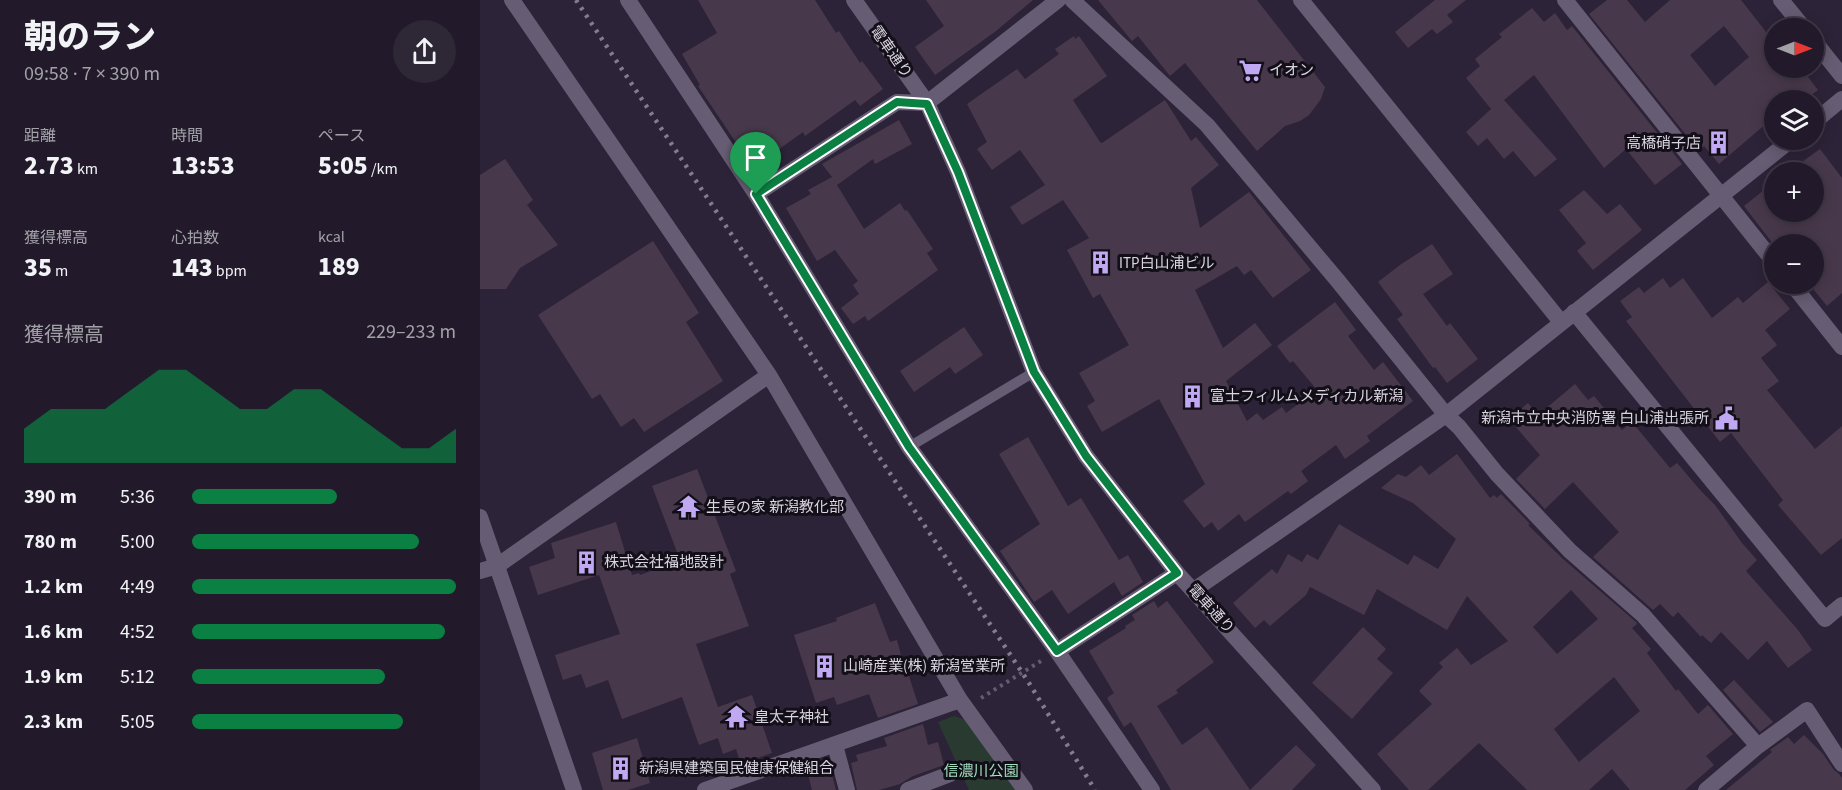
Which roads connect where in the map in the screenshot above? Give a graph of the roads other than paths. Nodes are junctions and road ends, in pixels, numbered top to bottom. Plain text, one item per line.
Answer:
1 (512, 0) edge
2 (628, 0) edge
3 (854, 0) edge
4 (1058, 0) edge
5 (1072, 0) edge
6 (1301, 0) edge
7 (1565, 0) edge
8 (1781, 0) edge
9 (1796, 18) edge
10 (1824, 54) edge
11 (1842, 76) edge
12 (1842, 99) edge
13 (927, 104) junction
14 (1824, 114) edge
15 (1778, 150) edge
16 (756, 194) junction
17 (1721, 195) junction
18 (1764, 249) edge
19 (1800, 294) edge
20 (1568, 317) junction
21 (1842, 347) edge
22 (1034, 372) junction
23 (770, 375) junction
24 (1446, 415) junction
25 (909, 447) junction
26 (480, 517) edge
27 (497, 566) junction
28 (480, 571) edge
29 (1177, 573) junction
30 (1194, 590) junction
31 (1842, 605) edge
32 (1057, 651) junction
33 (960, 700) junction
34 (835, 745) junction
35 (1758, 746) junction
36 (1842, 764) edge
37 (950, 774) dead end
38 (574, 790) edge
39 (705, 790) edge
40 (847, 790) edge
41 (908, 790) edge
42 (1025, 790) edge
43 (1152, 790) edge
44 (1373, 790) edge
45 (1706, 790) edge

1 - 23 street
2 - 16 street
3 - 13 street, 電車通り
4 - 13 street
5 - 24 street
6 - 20 street
7 - 17 street
8 - 9 street
10 - 11 street
12 - 14 street
13 - 16 street
13 - 22 street, 電車通り
15 - 17 street
16 - 25 street
17 - 18 street
17 - 20 street
19 - 21 street
20 - 24 street
20 - 31 street
22 - 25 lane
22 - 29 street, 電車通り
23 - 27 street
23 - 33 street
24 - 30 street
24 - 35 street
25 - 32 street
26 - 27 street
27 - 28 street
27 - 38 street
29 - 30 street, 電車通り
29 - 32 street
30 - 44 street, 電車通り
32 - 43 street
33 - 34 street
33 - 42 street
34 - 39 street
34 - 40 street
35 - 36 street
35 - 45 street
37 - 41 street

